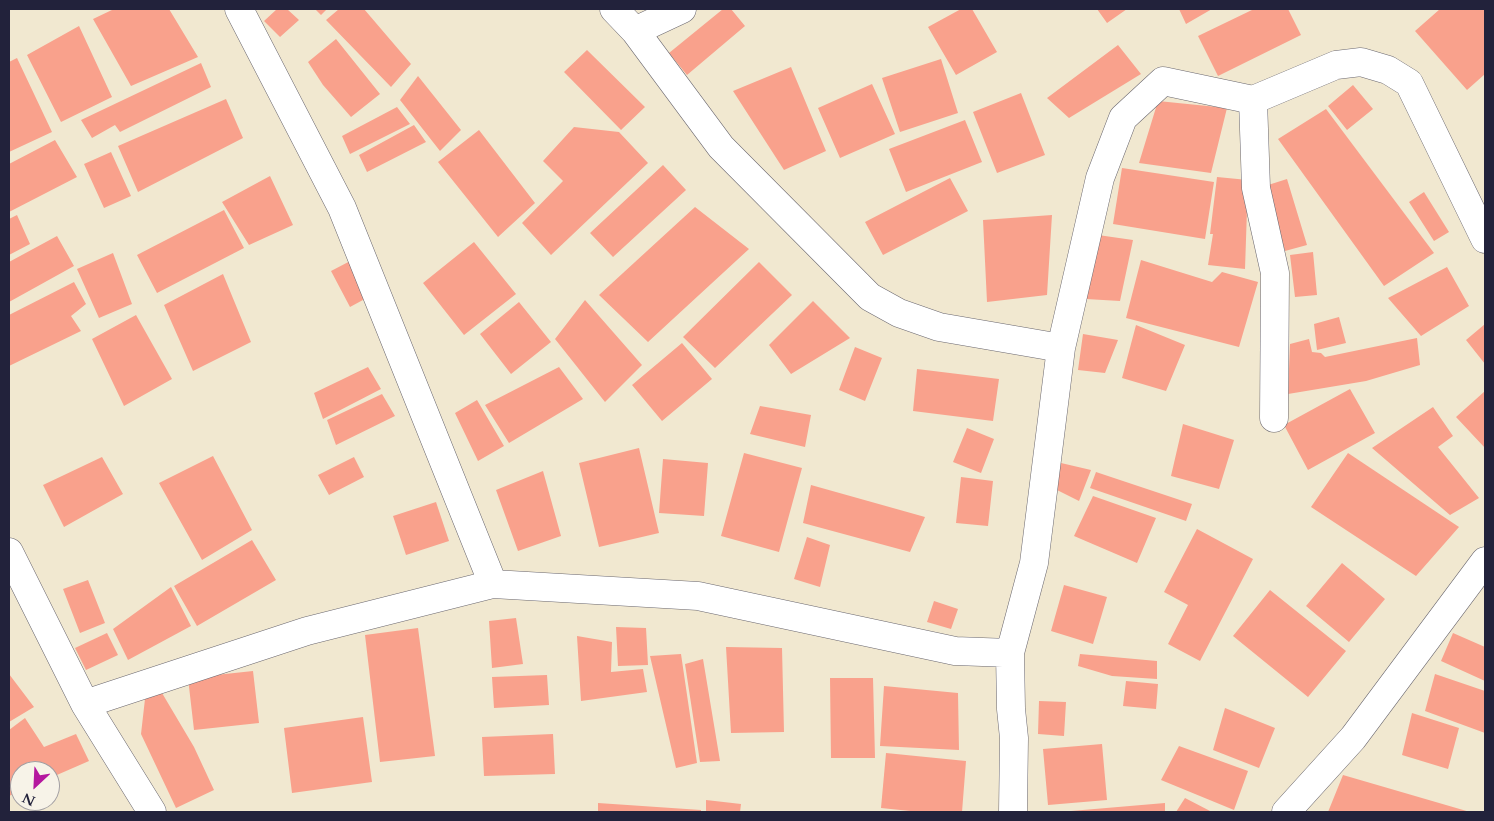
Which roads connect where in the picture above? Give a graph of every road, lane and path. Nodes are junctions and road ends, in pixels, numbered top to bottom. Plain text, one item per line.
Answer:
1 (239, 9) edge
2 (614, 9) edge
3 (682, 9) edge
4 (635, 31) junction
5 (1253, 100) junction
6 (1485, 239) edge
7 (1061, 348) junction
8 (1274, 418) dead end
9 (9, 552) edge
10 (1485, 562) edge
11 (493, 584) junction
12 (1010, 653) junction
13 (84, 704) junction
14 (152, 812) edge
15 (1013, 812) edge
16 (1286, 812) edge

1 - 11 street
2 - 4 street
3 - 4 street
4 - 7 street
5 - 6 street
5 - 7 street
5 - 8 street
7 - 12 street
9 - 13 street
10 - 16 street
11 - 12 street
11 - 13 street
12 - 15 street
13 - 14 street

